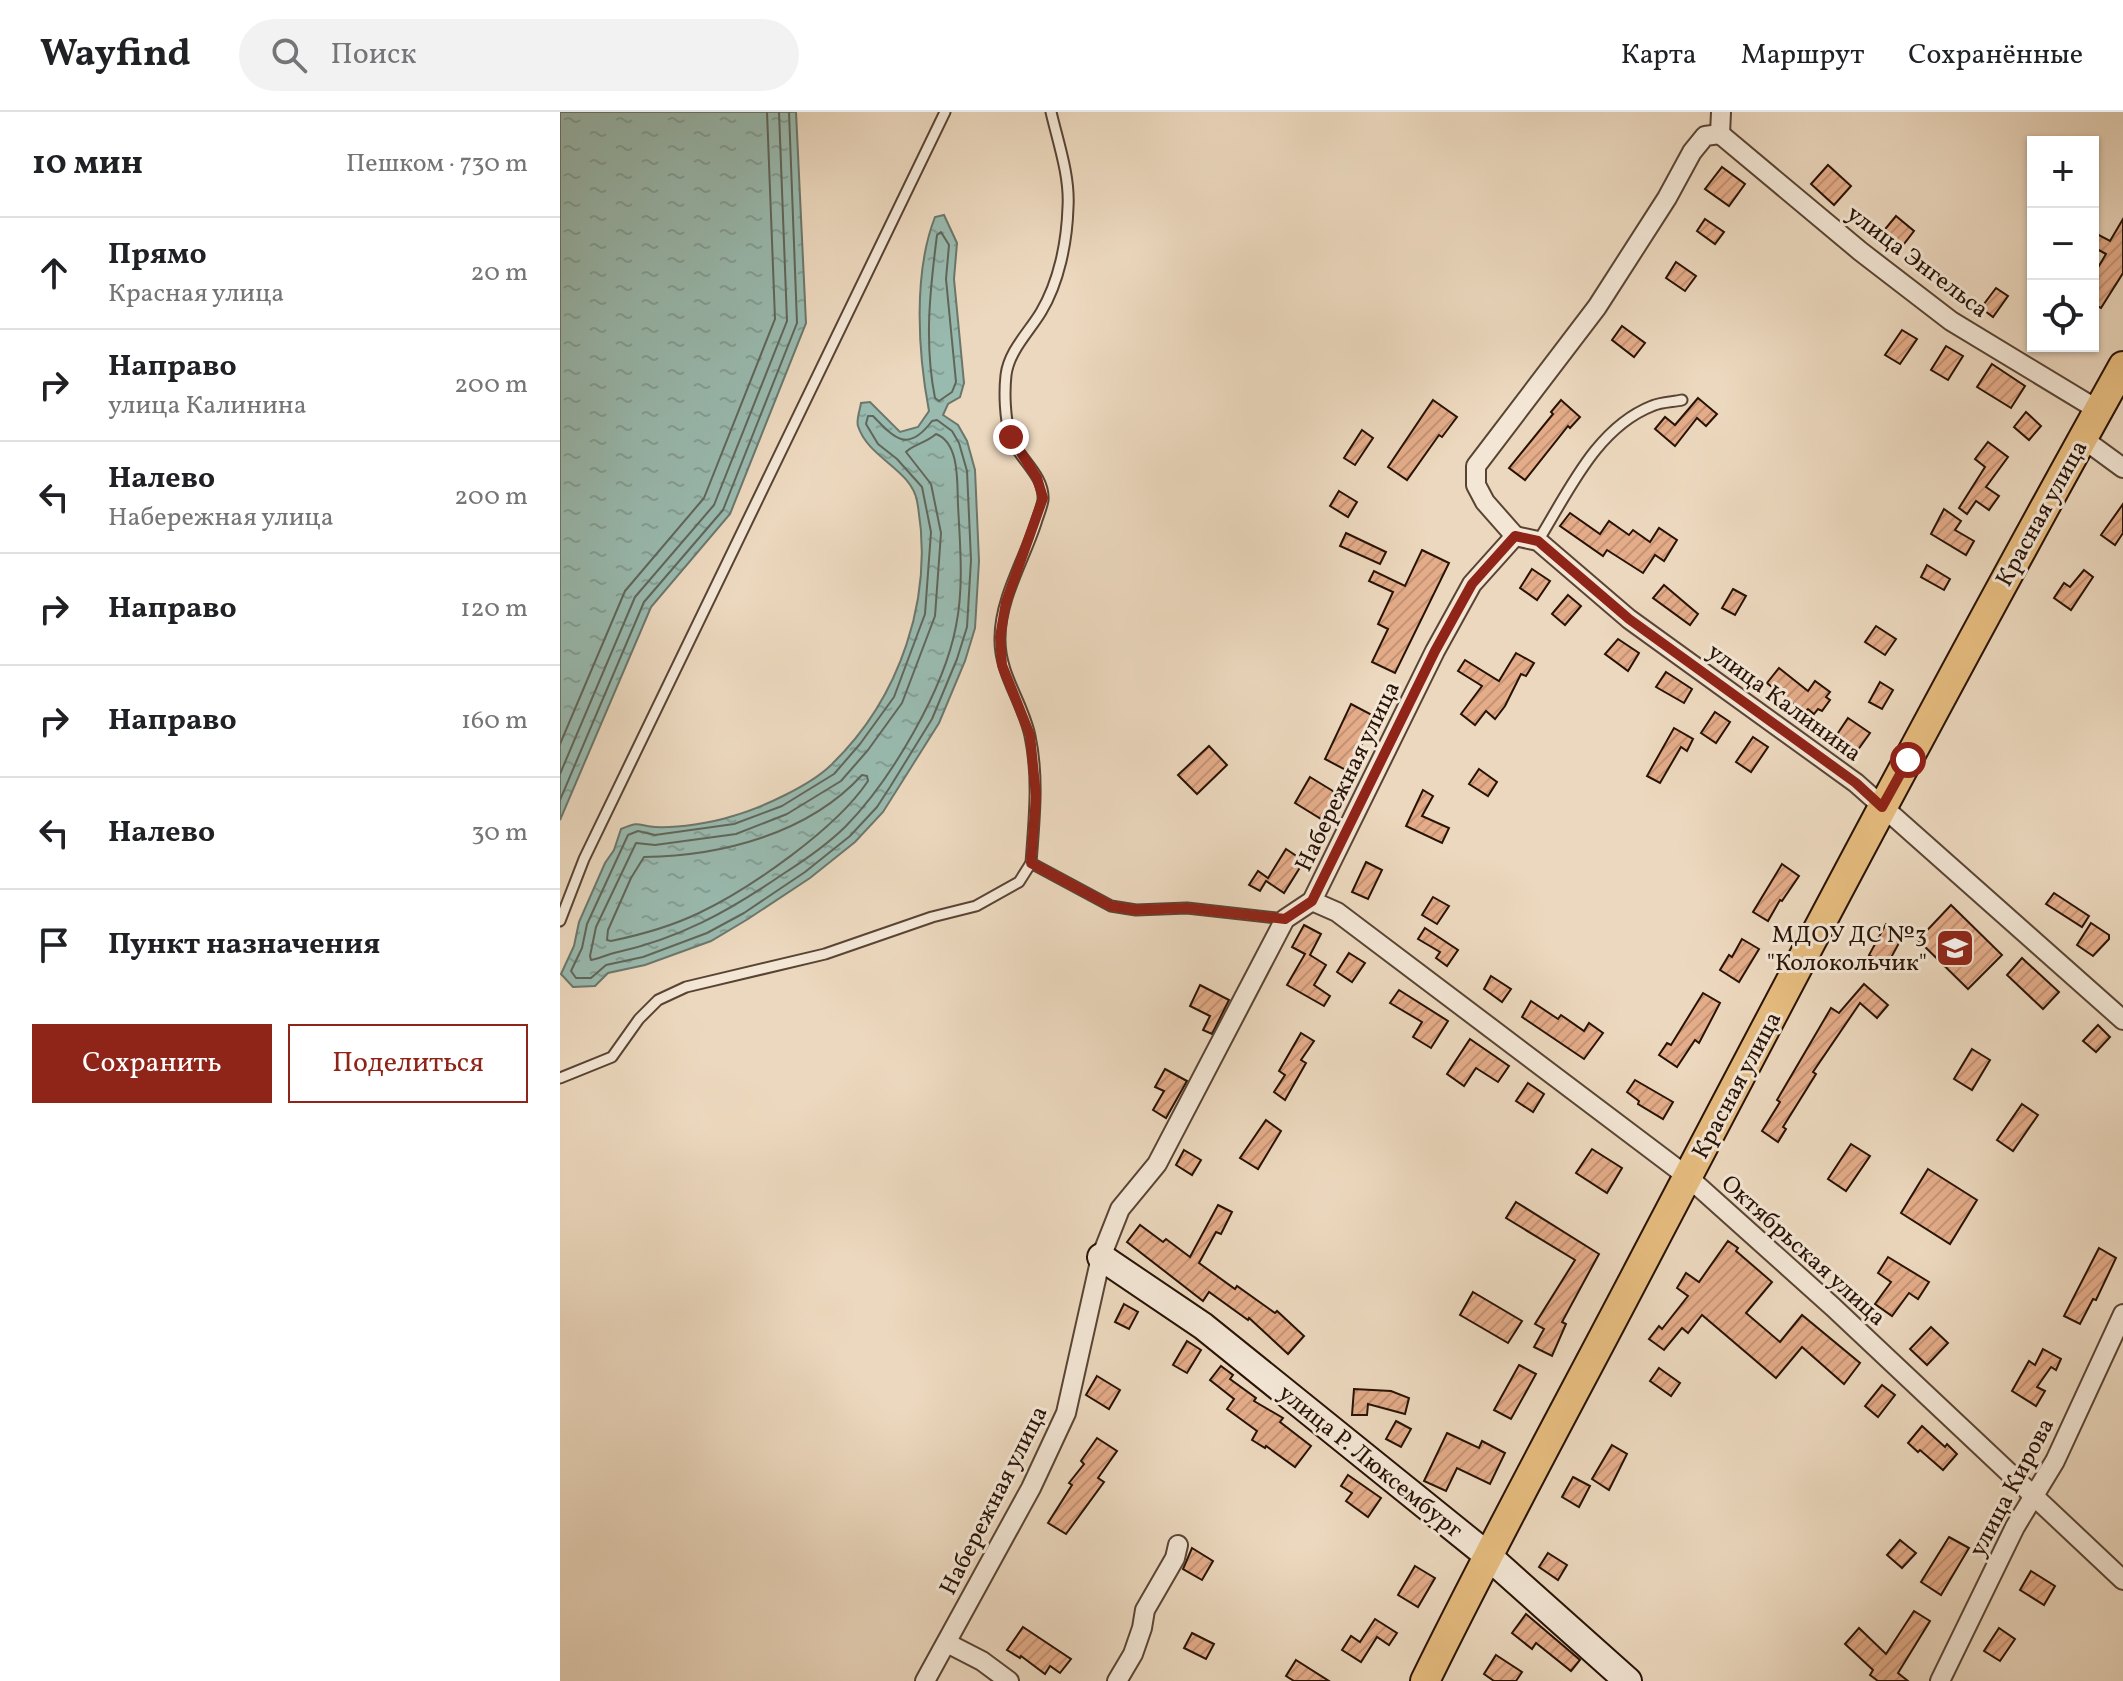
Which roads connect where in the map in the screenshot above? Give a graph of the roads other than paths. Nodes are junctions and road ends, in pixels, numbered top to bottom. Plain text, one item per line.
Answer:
1 (945, 112) edge
2 (1051, 112) edge
3 (1721, 112) edge
4 (1720, 134) junction
5 (2123, 366) edge
6 (1682, 400) dead end
7 (2098, 410) junction
8 (2082, 438) junction
9 (2123, 468) edge
10 (1515, 536) junction
11 (1538, 541) junction
12 (1882, 807) junction
13 (1031, 863) junction
14 (1312, 901) junction
15 (1285, 919) junction
16 (560, 921) edge
17 (2123, 1020) edge
18 (560, 1078) edge
19 (1688, 1177) junction
20 (1101, 1257) junction
21 (2123, 1314) edge
22 (2033, 1494) junction
23 (1178, 1545) dead end
24 (1487, 1555) junction
25 (2123, 1580) edge
26 (947, 1643) junction
27 (925, 1681) edge
28 (1009, 1681) edge
29 (1117, 1681) edge
30 (1425, 1681) edge
31 (1628, 1681) edge
32 (1940, 1681) edge

1 - 16 lane
2 - 13 lane
3 - 4 street
4 - 7 street, улица Энгельса
4 - 10 street
5 - 7 main road, Красная улица
6 - 11 lane
7 - 8 main road, Красная улица
8 - 9 street
8 - 12 main road, Красная улица
10 - 11 street, улица Калинина
10 - 14 street, Набережная улица
11 - 12 street, улица Калинина
12 - 17 street, улица Калинина
12 - 19 main road, Красная улица
13 - 15 lane
13 - 18 lane
14 - 15 street, Набережная улица
14 - 19 street, Октябрьская улица
15 - 20 street, Набережная улица
19 - 22 street, Октябрьская улица
19 - 24 main road, Красная улица
20 - 24 street, улица Р. Люксембург
20 - 26 street, Набережная улица
21 - 22 street, улица Кирова
22 - 25 street, Октябрьская улица
22 - 32 street, улица Кирова
23 - 29 street
24 - 30 main road, Красная улица
24 - 31 street, улица Р. Люксембург
26 - 27 street, Набережная улица
26 - 28 street

